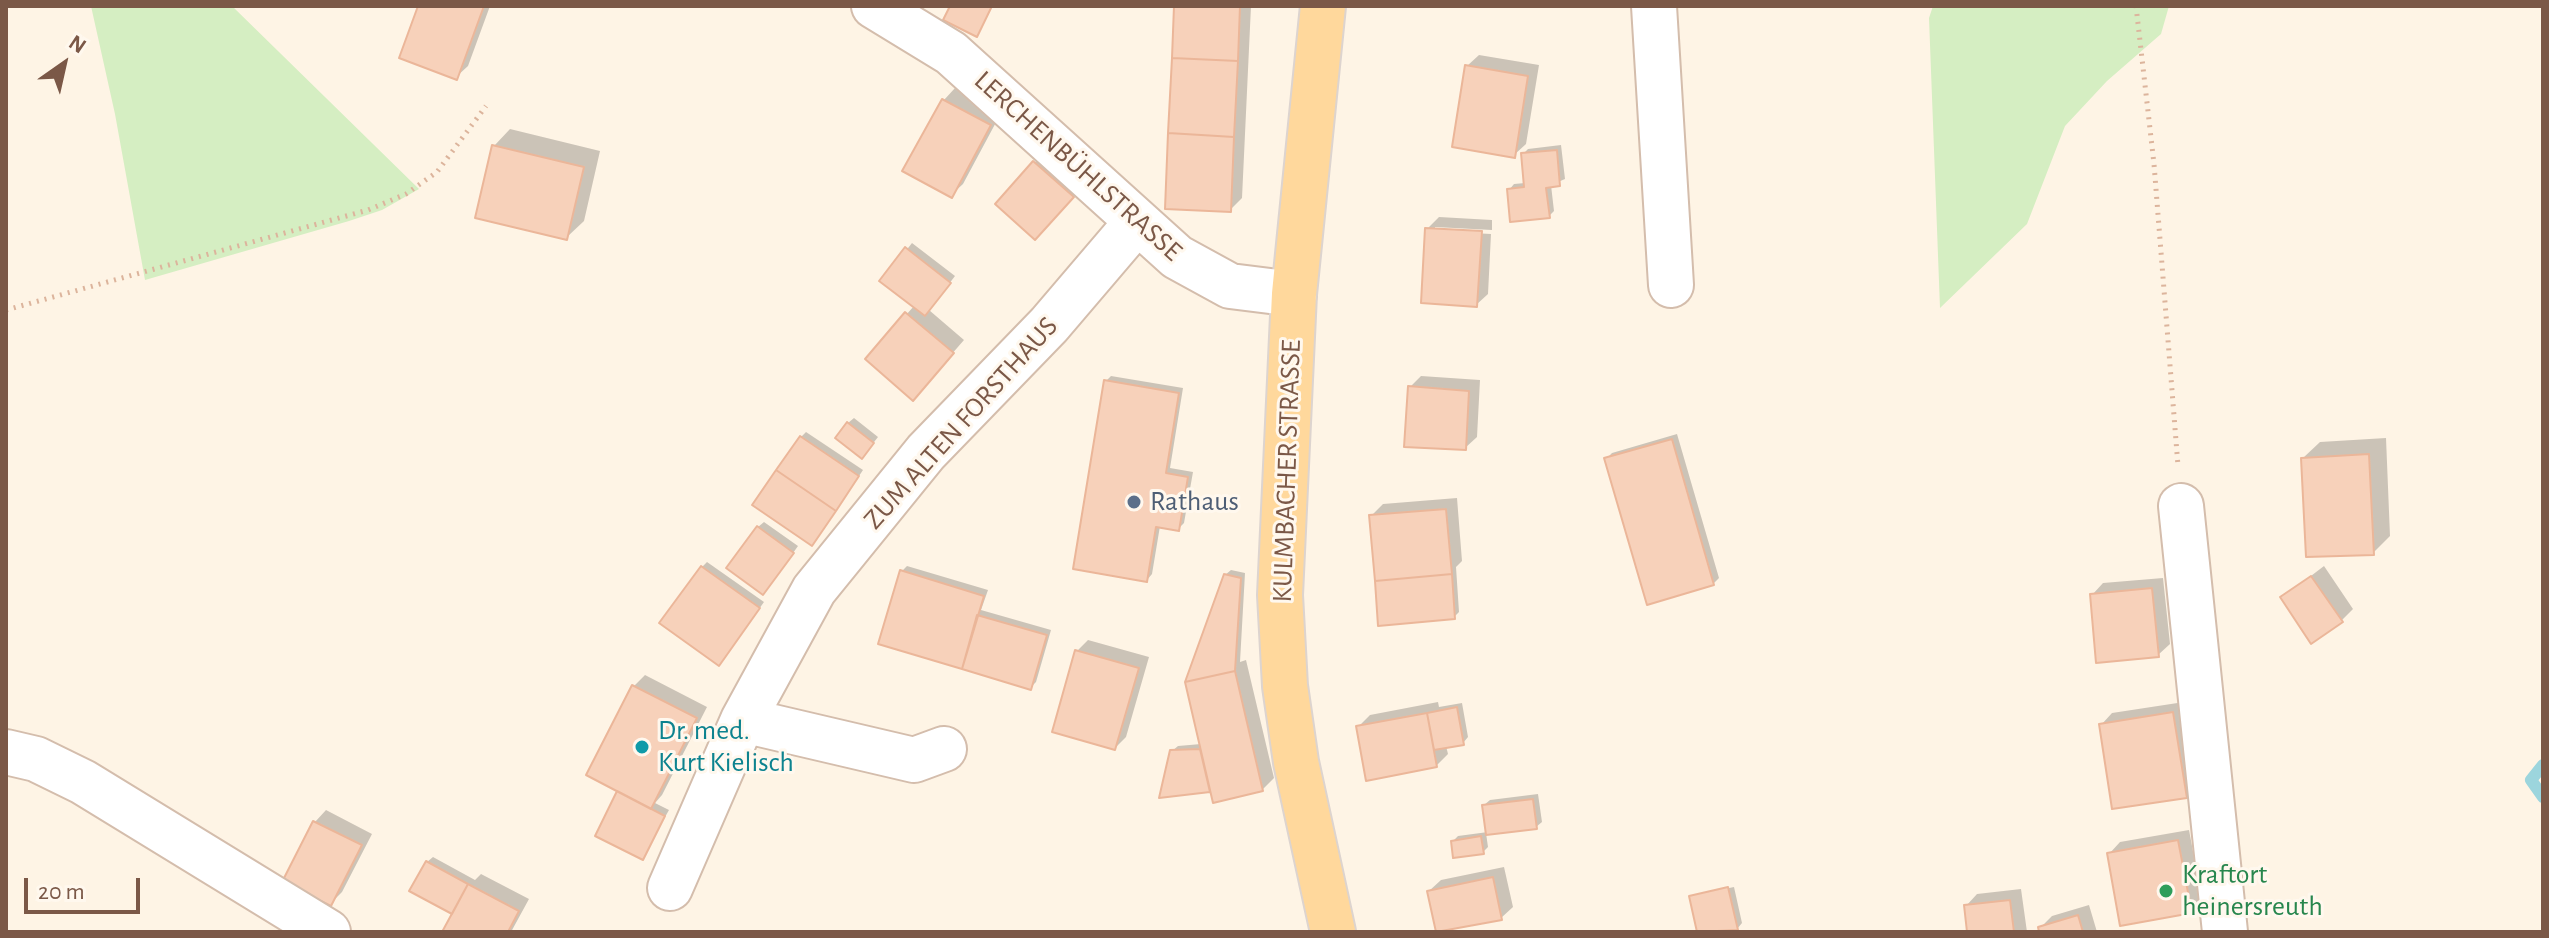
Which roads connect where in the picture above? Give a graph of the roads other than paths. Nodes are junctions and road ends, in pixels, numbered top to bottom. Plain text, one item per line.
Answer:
1 (874, 6) edge
2 (1323, 6) edge
3 (1654, 6) edge
4 (1136, 223) junction
5 (1671, 285) dead end
6 (1294, 294) junction
7 (2181, 506) road end
8 (743, 720) junction
9 (944, 749) dead end
10 (6, 752) edge
11 (670, 888) dead end
12 (328, 932) edge
13 (1333, 932) edge
14 (2225, 932) edge

1 - 4 street, LERCHENBÜHLSTRASSE
2 - 6 main road, KULMBACHER STRASSE
3 - 5 street
4 - 6 street, LERCHENBÜHLSTRASSE
4 - 8 street, ZUM ALTEN FORSTHAUS
6 - 13 main road, KULMBACHER STRASSE
7 - 14 street
8 - 9 street
8 - 11 street, ZUM ALTEN FORSTHAUS
10 - 12 street

